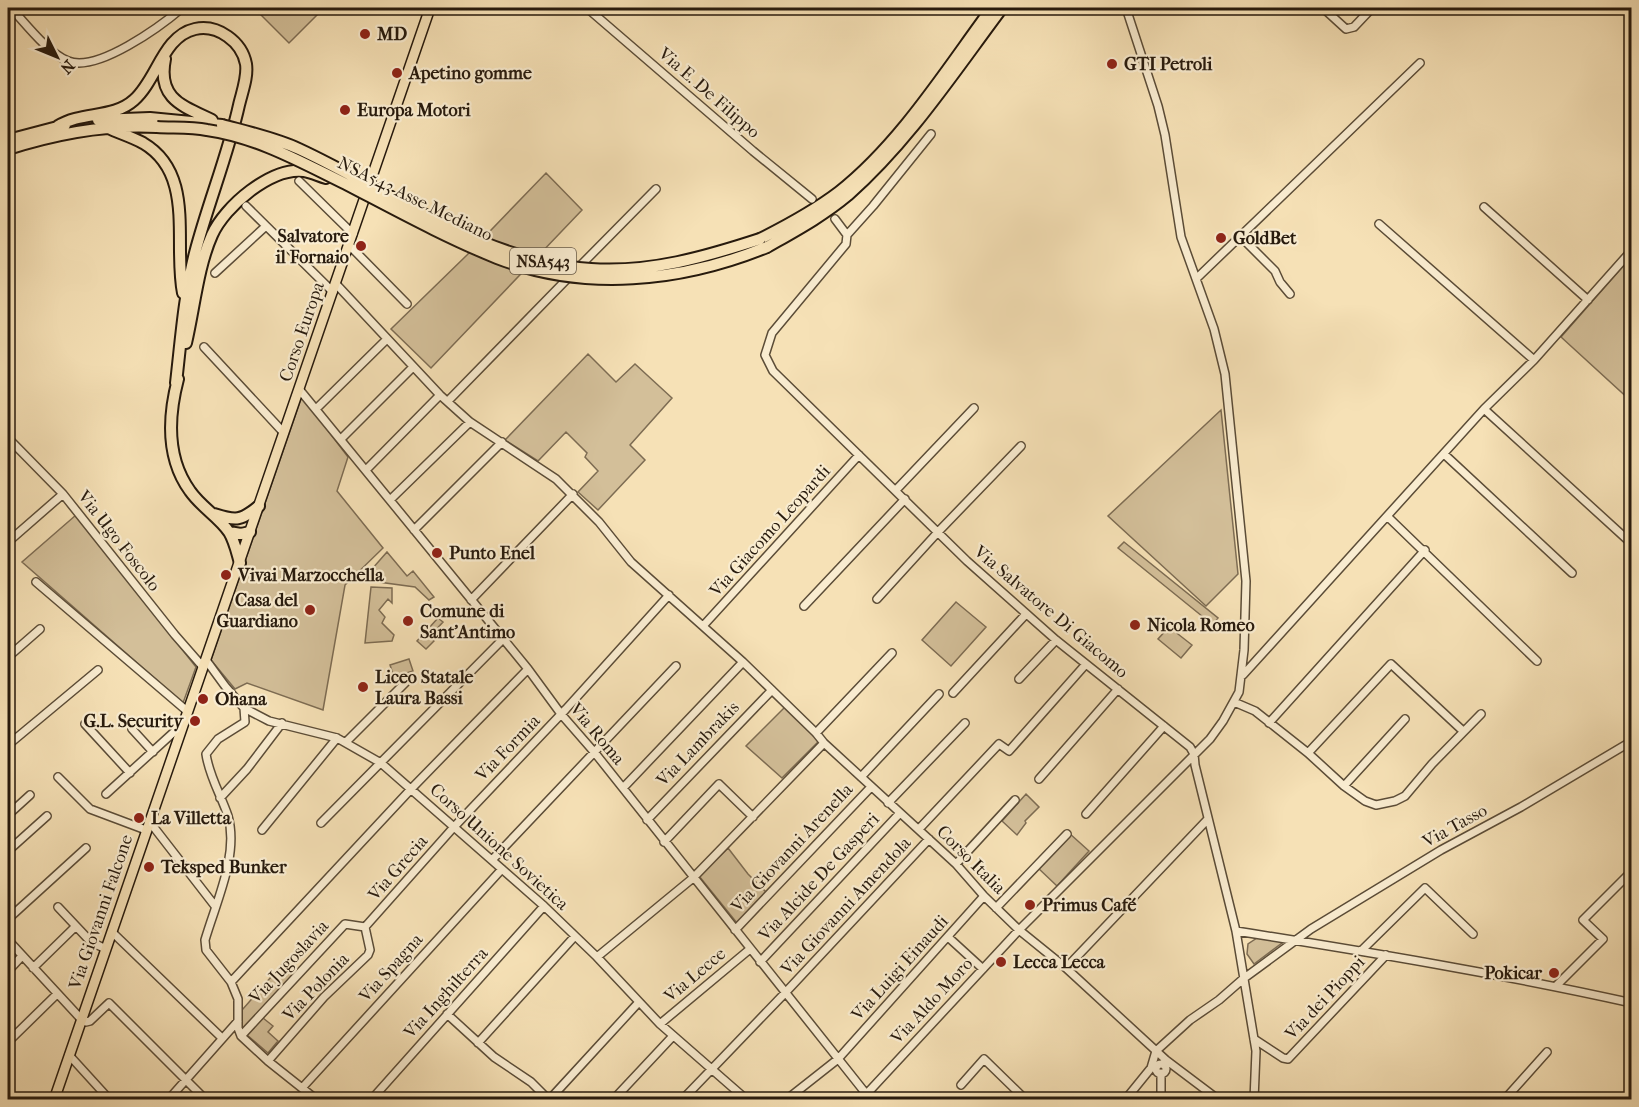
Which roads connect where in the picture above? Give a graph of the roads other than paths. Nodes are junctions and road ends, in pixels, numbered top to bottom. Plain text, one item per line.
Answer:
1 (11, 8) edge
2 (182, 8) edge
3 (430, 8) edge
4 (587, 8) edge
5 (992, 8) edge
6 (1002, 8) edge
7 (1126, 8) edge
8 (1323, 8) edge
9 (1372, 8) edge
10 (171, 45) junction
11 (1420, 63) dead end
12 (157, 122) junction
13 (222, 124) junction
14 (58, 126) junction
15 (108, 128) junction
16 (931, 134) dead end
17 (8, 140) edge
18 (8, 149) edge
19 (299, 182) dead end
20 (343, 183) junction
21 (656, 189) dead end
22 (812, 199) dead end
23 (246, 207) dead end
24 (1484, 207) dead end
25 (836, 219) dead end
26 (1379, 224) dead end
27 (266, 226) junction
28 (353, 234) junction
29 (848, 235) junction
30 (1240, 236) junction
31 (763, 243) junction
32 (349, 245) junction
33 (1632, 250) edge
34 (215, 273) dead end
35 (1197, 278) junction
36 (334, 288) junction
37 (1290, 294) dead end
38 (1588, 300) junction
39 (185, 303) junction
40 (407, 304) dead end
41 (387, 339) junction
42 (204, 347) dead end
43 (1534, 360) junction
44 (413, 367) junction
45 (176, 383) junction
46 (299, 388) junction
47 (440, 395) junction
48 (447, 401) junction
49 (974, 408) dead end
50 (316, 409) junction
51 (1484, 409) junction
52 (470, 422) junction
53 (284, 434) junction
54 (8, 438) edge
55 (342, 438) junction
56 (502, 442) junction
57 (1021, 446) dead end
58 (1444, 454) junction
59 (859, 455) junction
60 (366, 470) junction
61 (896, 490) junction
62 (63, 494) junction
63 (573, 494) junction
64 (905, 499) junction
65 (390, 500) junction
66 (260, 506) junction
67 (212, 514) junction
68 (1388, 517) junction
69 (235, 520) junction
70 (414, 530) junction
71 (229, 532) junction
72 (250, 532) junction
73 (938, 532) junction
74 (8, 542) edge
75 (1632, 544) edge
76 (1425, 550) junction
77 (240, 564) junction
78 (1572, 573) dead end
79 (36, 582) dead end
80 (669, 596) junction
81 (878, 599) dead end
82 (471, 600) junction
83 (804, 606) dead end
84 (1026, 614) junction
85 (703, 626) junction
86 (40, 629) dead end
87 (503, 639) junction
88 (1056, 640) junction
89 (892, 653) dead end
90 (8, 657) edge
91 (1536, 661) dead end
92 (743, 662) junction
93 (204, 664) junction
94 (1086, 664) junction
95 (676, 666) dead end
96 (528, 669) junction
97 (98, 670) dead end
98 (1242, 676) junction
99 (1019, 679) dead end
100 (406, 682) dead end
101 (1118, 688) junction
102 (772, 690) junction
103 (953, 693) dead end
104 (939, 694) dead end
105 (1234, 702) junction
106 (244, 708) junction
107 (187, 711) junction
108 (561, 714) junction
109 (1481, 714) dead end
110 (1405, 719) dead end
111 (282, 723) junction
112 (966, 723) dead end
113 (1269, 723) junction
114 (85, 724) dead end
115 (1164, 726) junction
116 (132, 729) dead end
117 (180, 729) junction
118 (1463, 731) junction
119 (816, 732) junction
120 (337, 738) junction
121 (1632, 741) edge
122 (346, 742) junction
123 (824, 743) junction
124 (8, 744) edge
125 (153, 752) junction
126 (595, 753) junction
127 (1308, 753) junction
128 (1194, 754) junction
129 (381, 763) junction
130 (130, 773) junction
131 (58, 777) dead end
132 (861, 777) junction
133 (1039, 779) dead end
134 (1344, 786) junction
135 (871, 787) junction
136 (412, 788) junction
137 (623, 788) junction
138 (106, 794) dead end
139 (30, 795) dead end
140 (220, 798) junction
141 (1015, 800) dead end
142 (888, 803) junction
143 (900, 813) junction
144 (1086, 814) dead end
145 (8, 815) edge
146 (47, 816) dead end
147 (753, 818) junction
148 (1208, 819) junction
149 (647, 820) junction
150 (321, 824) dead end
151 (148, 826) junction
152 (453, 828) junction
153 (262, 830) dead end
154 (919, 830) junction
155 (1067, 834) dead end
156 (929, 839) junction
157 (664, 842) junction
158 (86, 848) dead end
159 (8, 851) edge
160 (492, 860) junction
161 (956, 864) junction
162 (502, 869) junction
163 (1632, 871) edge
164 (693, 878) junction
165 (984, 896) junction
166 (215, 906) junction
167 (544, 906) junction
168 (58, 907) dead end
169 (996, 908) junction
170 (8, 919) edge
171 (76, 926) junction
172 (365, 927) junction
173 (735, 930) junction
174 (1019, 930) junction
175 (1236, 931) junction
176 (112, 932) junction
177 (1473, 934) dead end
178 (575, 936) junction
179 (948, 937) junction
180 (8, 940) edge
181 (1296, 940) junction
182 (106, 949) junction
183 (750, 949) junction
184 (1361, 951) junction
185 (1386, 955) junction
186 (22, 956) junction
187 (597, 957) junction
188 (760, 962) junction
189 (33, 968) junction
190 (1066, 968) junction
191 (982, 969) junction
192 (8, 971) edge
193 (1244, 979) junction
194 (231, 982) junction
195 (1556, 987) junction
196 (785, 993) junction
197 (57, 994) junction
198 (639, 1002) junction
199 (1632, 1003) edge
200 (447, 1014) junction
201 (81, 1019) junction
202 (238, 1021) junction
203 (660, 1024) junction
204 (241, 1036) junction
205 (673, 1036) junction
206 (222, 1038) junction
207 (1254, 1039) junction
208 (8, 1042) edge
209 (478, 1043) junction
210 (1156, 1051) junction
211 (1547, 1052) dead end
212 (69, 1054) junction
213 (838, 1059) junction
214 (268, 1062) junction
215 (1165, 1062) junction
216 (711, 1069) junction
217 (1159, 1072) junction
218 (1148, 1073) junction
219 (185, 1079) junction
220 (961, 1085) dead end
221 (302, 1088) junction
222 (869, 1096) edge
223 (8, 1097) edge
224 (743, 1098) edge
225 (20, 1100) edge
226 (54, 1100) edge
227 (110, 1100) edge
228 (168, 1100) edge
229 (206, 1100) edge
230 (317, 1100) edge
231 (371, 1100) edge
232 (549, 1100) edge
233 (614, 1100) edge
234 (682, 1100) edge
235 (786, 1100) edge
236 (861, 1100) edge
237 (1021, 1100) edge
238 (1125, 1100) edge
239 (1161, 1100) edge
240 (1220, 1100) edge
241 (1254, 1100) edge
242 (1504, 1100) edge

1 - 2 street
3 - 28 main road, Corso Europa
4 - 22 street, Via E. De Filippo
5 - 31 highway
6 - 31 highway
7 - 35 street
8 - 9 street
10 - 13 highway
10 - 14 highway
10 - 39 highway
11 - 30 street
12 - 13 highway, NSA543 Asse Mediano / NSA543
12 - 14 highway
12 - 15 highway
12 - 20 highway, NSA543 Asse Mediano / NSA543, bridge
13 - 31 highway, NSA543 Asse Mediano / NSA543, bridge
14 - 17 highway
15 - 18 highway
15 - 39 highway
16 - 29 street, Via Salvatore Di Giacomo
19 - 28 street
20 - 31 highway, NSA543 Asse Mediano / NSA543, bridge
20 - 45 highway, bridge
21 - 48 street
23 - 27 street, Corso Italia
24 - 38 street
25 - 29 street
26 - 43 street
27 - 34 street
27 - 36 street, Corso Italia
28 - 32 main road, Corso Europa
29 - 59 street, Via Salvatore Di Giacomo
30 - 35 street
30 - 37 street
32 - 36 main road, Corso Europa
32 - 40 street
33 - 38 street
35 - 98 street
36 - 41 street, Corso Italia
36 - 46 main road, Corso Europa
38 - 43 street
39 - 45 highway
41 - 44 street, Corso Italia
41 - 50 street
42 - 53 street
43 - 51 street
44 - 47 street, Corso Italia
44 - 55 street
45 - 67 highway
46 - 50 street, Via Roma
46 - 53 main road, Corso Europa
47 - 48 street, Corso Italia
47 - 60 street
48 - 52 street, Corso Italia
49 - 61 street
50 - 55 street, Via Roma
51 - 58 street
51 - 75 street
52 - 56 street, Corso Italia
52 - 65 street
53 - 66 main road, Corso Europa
54 - 62 street, Via Ugo Foscolo
55 - 60 street, Via Roma
56 - 63 street, Corso Italia
56 - 70 street
57 - 73 street
58 - 68 street
58 - 78 street
59 - 61 street, Via Salvatore Di Giacomo
59 - 85 street, Via Giacomo Leopardi
60 - 65 street, Via Roma
61 - 64 street, Via Salvatore Di Giacomo
62 - 74 street
62 - 93 street, Via Ugo Foscolo
63 - 80 street, Corso Italia
63 - 82 street
64 - 73 street, Via Salvatore Di Giacomo
64 - 83 street
65 - 70 street, Via Roma
66 - 69 highway
66 - 72 main road, Corso Europa
67 - 69 highway
67 - 71 highway
68 - 76 street
68 - 98 street
69 - 72 highway
70 - 82 street, Via Roma
71 - 72 highway
71 - 77 highway
72 - 77 main road, Corso Europa
73 - 81 street
73 - 84 street, Via Salvatore Di Giacomo
76 - 91 street
76 - 113 street
77 - 93 main road, Corso Europa
79 - 107 street
80 - 85 street, Corso Italia
80 - 108 street, Via Formia
82 - 87 street, Via Roma
84 - 88 street, Via Salvatore Di Giacomo
84 - 103 street
85 - 92 street, Corso Italia
86 - 90 street
87 - 96 street, Via Roma
87 - 129 street
88 - 94 street, Via Salvatore Di Giacomo
88 - 99 street
89 - 119 street
92 - 102 street, Corso Italia
92 - 137 street
93 - 106 street, Corso Unione Sovietica
93 - 107 main road, Via Giovanni Falcone
94 - 101 street, Via Salvatore Di Giacomo
94 - 154 street
95 - 126 street
96 - 108 street, Via Roma
96 - 136 street
97 - 124 street
98 - 105 street, Via Aldo Moro
100 - 122 street
101 - 115 street, Via Salvatore Di Giacomo
101 - 133 street
102 - 119 street, Corso Italia
102 - 149 street, Via Lambrakis
104 - 132 street
105 - 113 street
105 - 128 street, Via Aldo Moro
106 - 111 street, Corso Unione Sovietica
106 - 140 street
107 - 117 main road, Via Giovanni Falcone
108 - 126 street, Via Roma
108 - 152 street, Via Formia
109 - 118 street
110 - 134 street
111 - 120 street, Corso Unione Sovietica
111 - 140 street
112 - 142 street
113 - 127 street
114 - 130 street
115 - 128 street, Via Salvatore Di Giacomo
115 - 144 street
116 - 125 street
117 - 125 street
117 - 151 main road, Via Giovanni Falcone
118 - 127 street
118 - 134 street
119 - 123 street, Corso Italia
120 - 122 street, Corso Unione Sovietica
120 - 153 street
121 - 181 street, Via Tasso
122 - 129 street, Corso Unione Sovietica
123 - 132 street, Corso Italia
123 - 147 street
125 - 130 street
126 - 137 street, Via Roma
126 - 160 street
127 - 134 street
128 - 148 street
128 - 174 street, Via Aldo Moro
129 - 136 street, Corso Unione Sovietica
129 - 150 street
130 - 138 street
131 - 151 street
132 - 135 street, Corso Italia
135 - 142 street, Corso Italia
135 - 173 street, Via Giovanni Arenella
136 - 152 street, Corso Unione Sovietica
136 - 194 street
137 - 149 street, Via Roma
139 - 145 street
140 - 166 street
141 - 161 street
142 - 143 street, Corso Italia
143 - 154 street, Corso Italia
143 - 188 street, Via Alcide De Gasperi
146 - 159 street
147 - 157 street
147 - 164 street
148 - 175 street
148 - 190 street
149 - 157 street, Via Roma
151 - 166 street
151 - 176 main road, Via Giovanni Falcone
152 - 160 street, Corso Unione Sovietica
152 - 172 street, Via Grecia
154 - 156 street, Corso Italia
155 - 169 street
156 - 161 street, Corso Italia
156 - 196 street, Via Giovanni Amendola
157 - 164 street, Via Roma
158 - 170 street
160 - 162 street, Corso Unione Sovietica
161 - 165 street, Corso Italia
162 - 167 street, Corso Unione Sovietica
162 - 221 street, Via Spagna
163 - 195 street
164 - 173 street, Via Roma
164 - 187 street
165 - 169 street, Corso Italia
165 - 179 street, Via Luigi Einaudi
166 - 194 street
167 - 178 street, Corso Unione Sovietica
167 - 200 street, Via Inghilterra
168 - 171 street
169 - 174 street, Corso Italia
171 - 182 street
171 - 189 street
172 - 204 street, Via Jugoslavia
172 - 214 street, Via Polonia
173 - 183 street, Via Roma
174 - 190 street, Corso Italia
174 - 191 street, Via Aldo Moro
175 - 181 street
175 - 193 street
176 - 182 main road, Via Giovanni Falcone
176 - 206 street
177 - 184 street
178 - 187 street, Corso Unione Sovietica
178 - 209 street
179 - 191 street
179 - 213 street, Via Luigi Einaudi
180 - 186 street
181 - 184 street
181 - 193 street, Via Tasso
182 - 201 main road, Via Giovanni Falcone
183 - 188 street, Via Roma
183 - 203 street, Via Lecce
184 - 185 street
185 - 195 street
185 - 207 street, Via dei Pioppi
186 - 189 street
186 - 192 street
187 - 198 street, Corso Unione Sovietica
188 - 196 street, Via Roma
189 - 197 street
190 - 210 street, Corso Italia
191 - 222 street, Via Aldo Moro
193 - 207 street
193 - 210 street, Via Tasso
194 - 202 street
195 - 199 street
196 - 213 street, Via Roma
196 - 216 street, Via Giovanni Amendola
197 - 201 street
197 - 208 street
198 - 203 street, Corso Unione Sovietica
198 - 232 street
200 - 209 street
200 - 231 street, Via Inghilterra
201 - 212 main road, Via Giovanni Falcone
201 - 219 street
202 - 204 street
202 - 206 street
203 - 205 street, Corso Unione Sovietica
204 - 214 street
205 - 216 street, Corso Unione Sovietica
205 - 233 street
206 - 219 street
207 - 241 street
209 - 232 street
210 - 215 street, Corso Italia
210 - 218 street
211 - 242 street
212 - 226 main road, Via Giovanni Falcone
212 - 227 street
213 - 222 street, Via Roma
213 - 235 street, Via Luigi Einaudi
214 - 221 street
215 - 217 street
215 - 240 street, Corso Italia
216 - 224 street, Corso Unione Sovietica
216 - 234 street, Via Giovanni Amendola
217 - 218 street
217 - 239 street
218 - 238 street
219 - 228 street
219 - 229 street
220 - 237 street
221 - 230 street
222 - 236 street, Via Aldo Moro
223 - 225 main road

